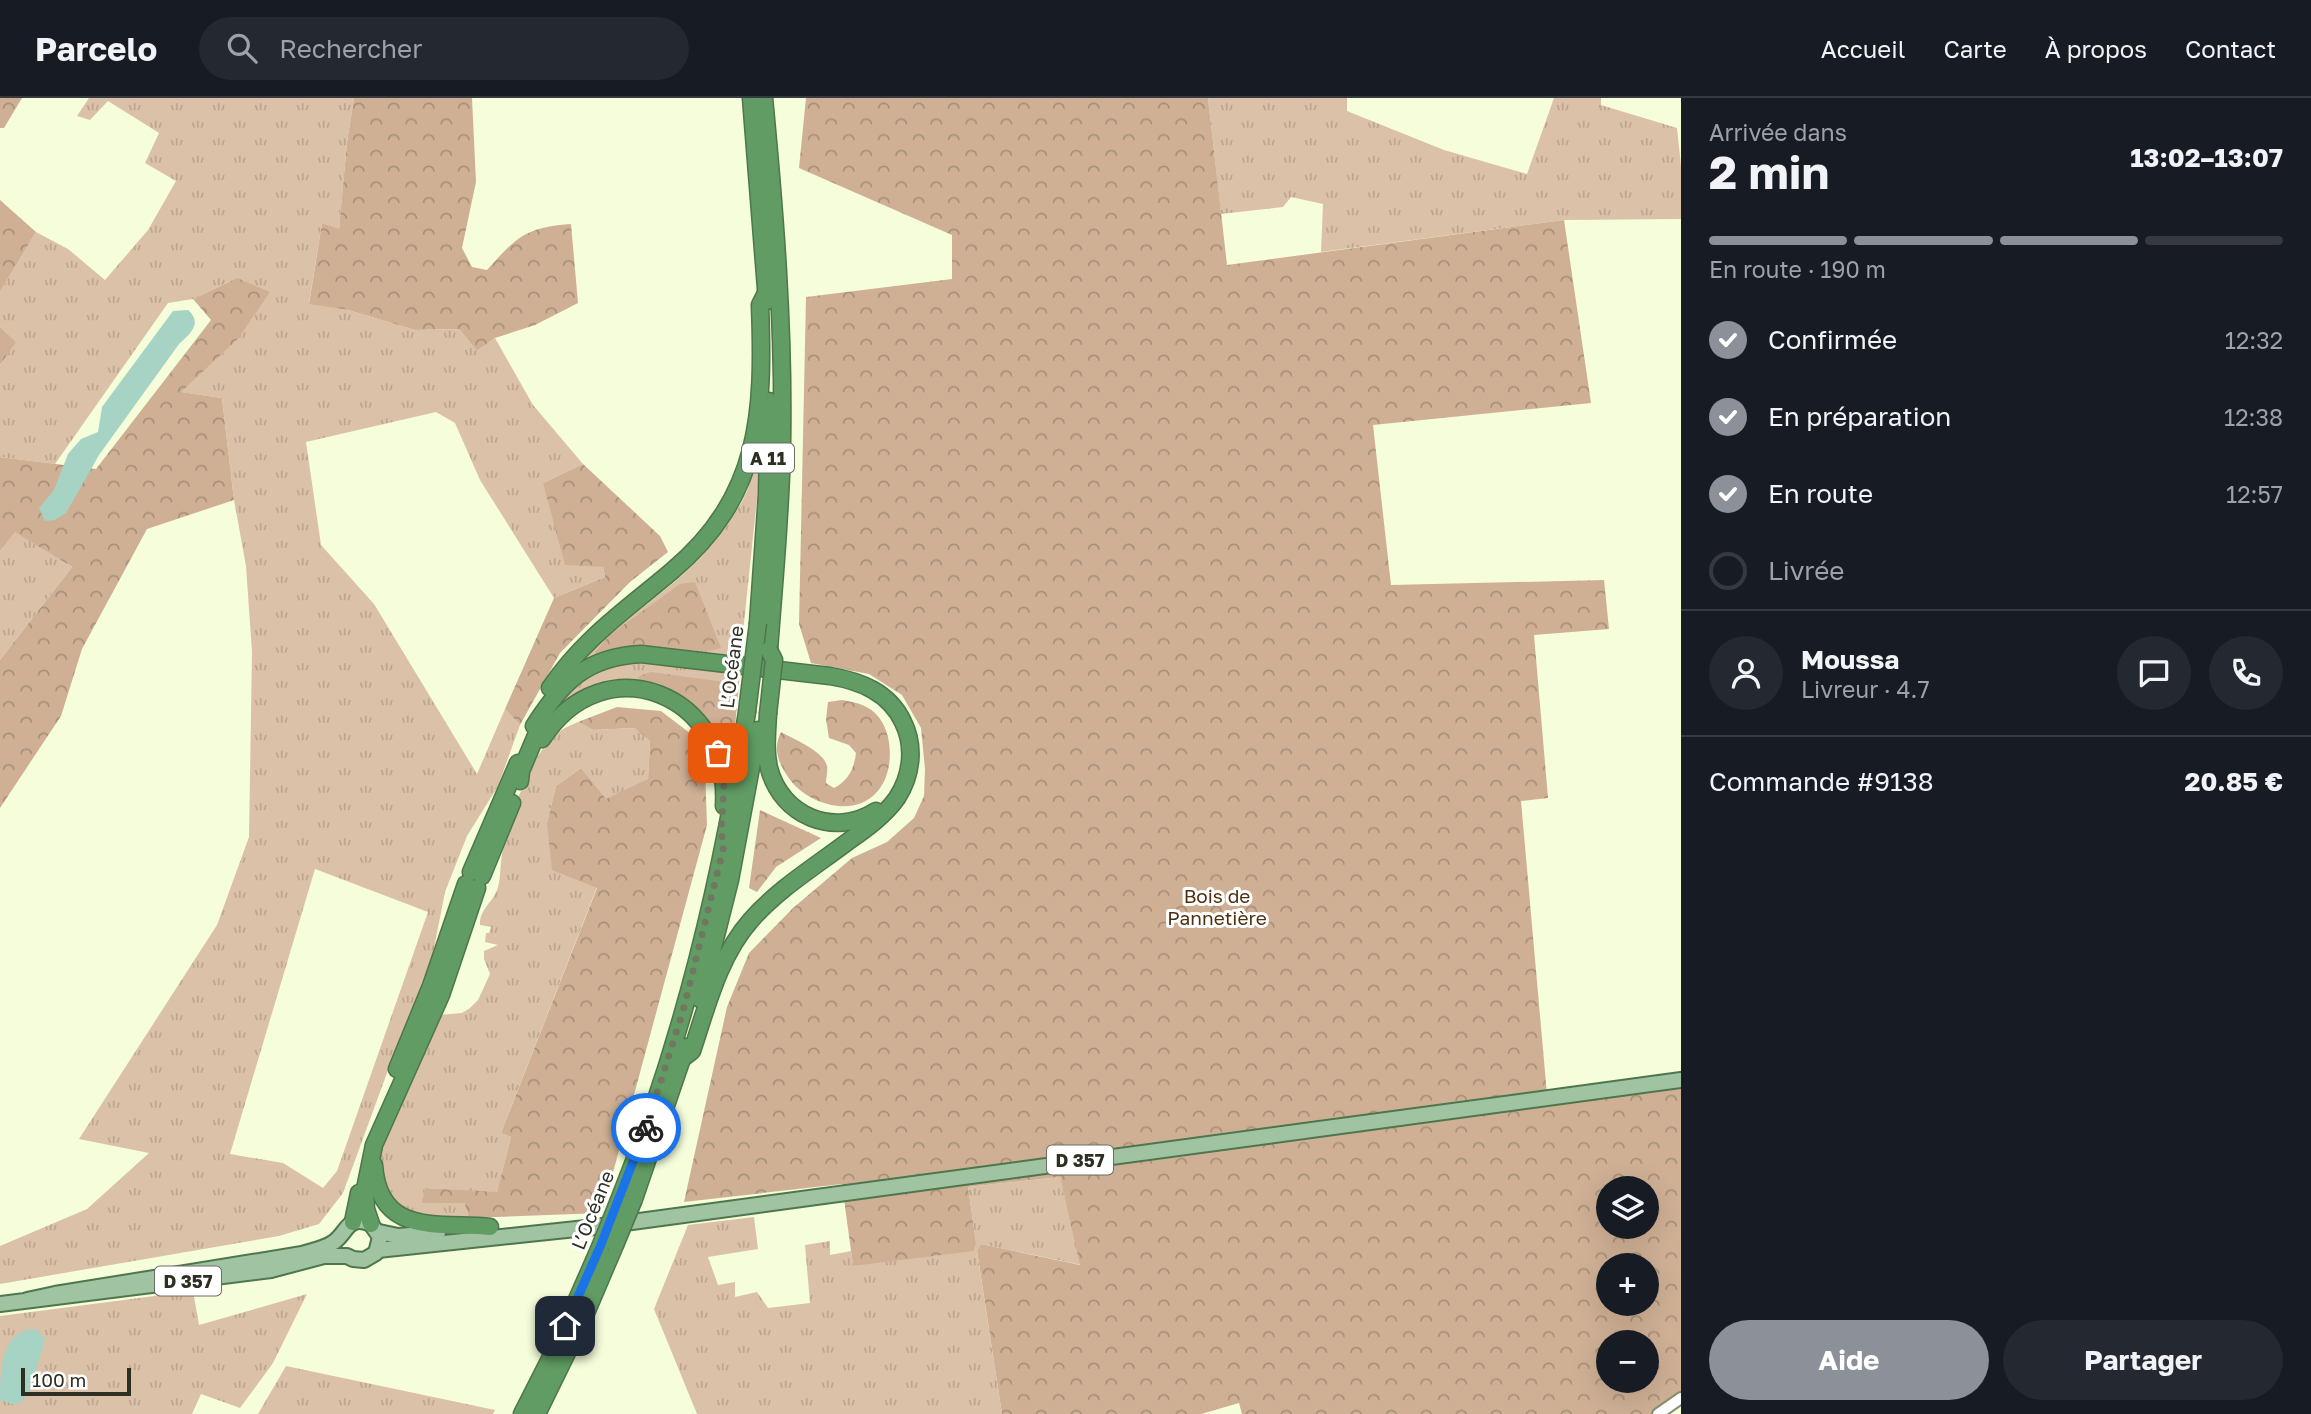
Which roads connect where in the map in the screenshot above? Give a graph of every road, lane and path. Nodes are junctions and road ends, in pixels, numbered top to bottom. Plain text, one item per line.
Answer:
1 (751, 98) edge
2 (764, 98) edge
3 (766, 292) junction
4 (764, 623) junction
5 (758, 713) junction
6 (534, 726) junction
7 (520, 781) junction
8 (502, 813) junction
9 (724, 846) junction
10 (458, 927) junction
11 (683, 1058) junction
12 (1681, 1080) edge
13 (374, 1145) junction
14 (626, 1200) junction
15 (353, 1222) junction
16 (621, 1222) junction
17 (490, 1227) junction
18 (375, 1228) junction
19 (341, 1235) junction
20 (608, 1246) junction
21 (378, 1250) junction
22 (347, 1256) junction
23 (27, 1300) junction
24 (0, 1304) edge
25 (1681, 1398) edge
26 (522, 1414) edge
27 (537, 1414) edge
28 (1658, 1414) edge

1 - 3 highway, L’Océane / A 11
2 - 4 highway, L’Océane / A 11
3 - 4 highway, L’Océane / A 11
3 - 6 highway
4 - 5 highway, L’Océane / A 11, bridge
4 - 5 highway, L’Océane / A 11
5 - 7 highway
5 - 9 highway, L’Océane / A 11
5 - 11 highway, L’Océane / A 11
6 - 8 highway
6 - 11 highway
7 - 8 highway
7 - 9 highway
8 - 10 highway
9 - 14 highway, L’Océane / A 11
10 - 13 highway
10 - 15 highway
11 - 14 highway, L’Océane / A 11
12 - 16 main road, D 357
13 - 17 highway
13 - 18 highway
14 - 20 highway, L’Océane / A 11, bridge
15 - 18 main road
15 - 19 main road
16 - 17 main road, D 357
16 - 21 main road, D 357
17 - 18 main road, D 357
18 - 21 main road
19 - 22 main road
19 - 23 main road, D 357
20 - 26 highway, L’Océane / A 11
20 - 27 highway, L’Océane / A 11
21 - 22 main road
22 - 23 main road, D 357
23 - 24 main road, D 357
25 - 28 street

